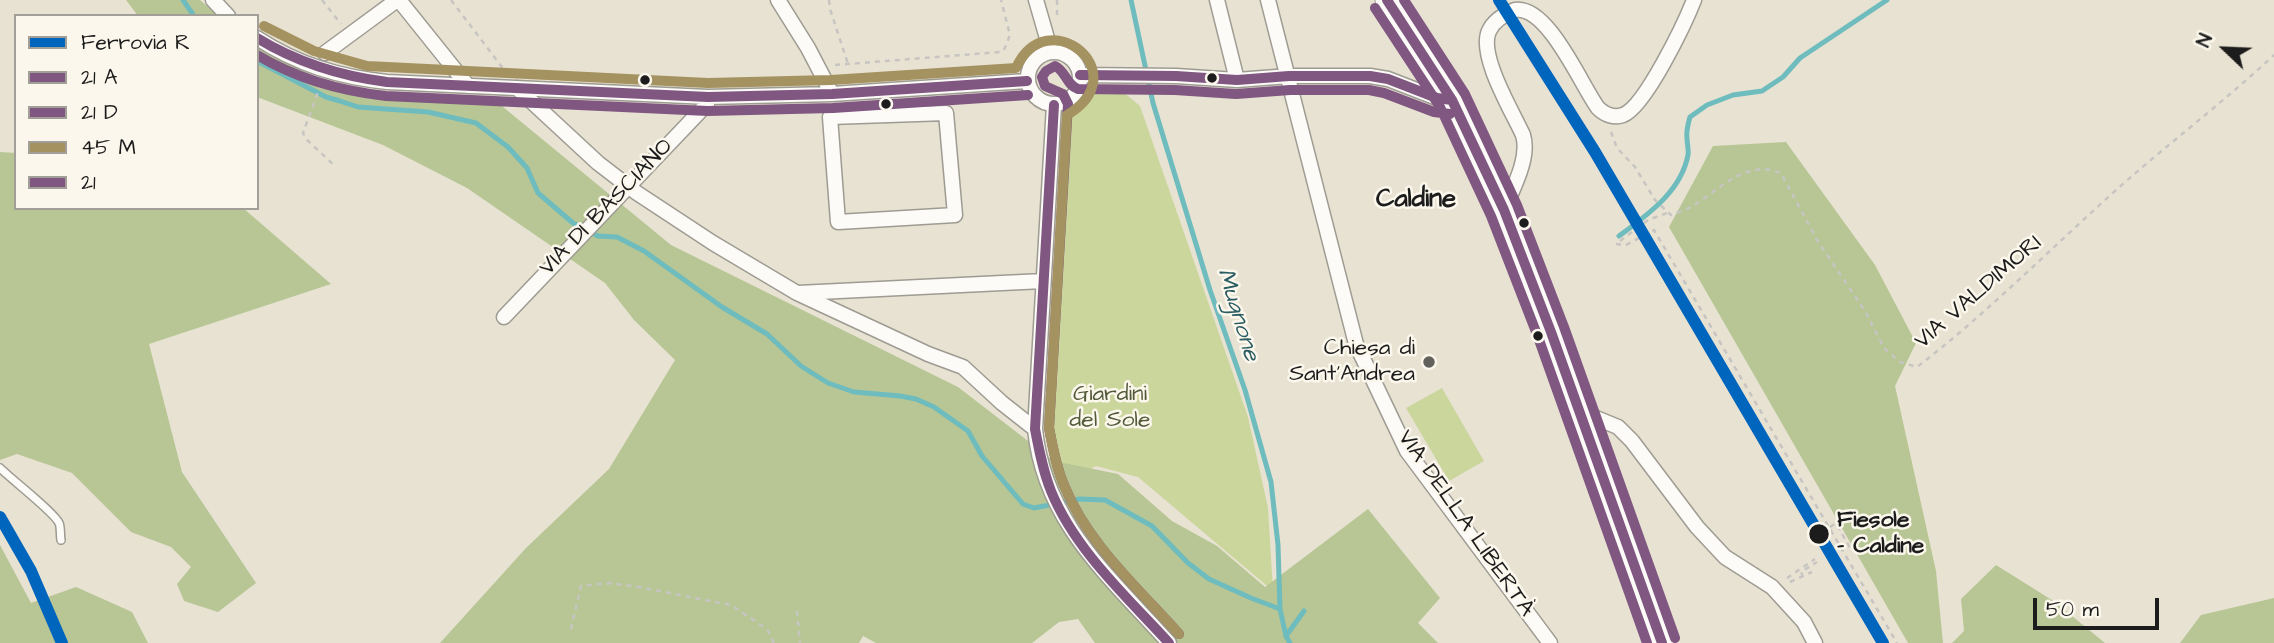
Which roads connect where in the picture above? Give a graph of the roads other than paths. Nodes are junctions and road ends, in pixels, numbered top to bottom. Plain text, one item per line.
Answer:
1 (213, 0) edge
2 (398, 0) edge
3 (778, 0) edge
4 (1036, 0) edge
5 (1217, 0) edge
6 (1268, 0) edge
7 (1387, 0) edge
8 (1694, 0) edge
9 (226, 14) edge
10 (259, 39) edge
11 (1051, 52) junction
12 (325, 53) dead end
13 (1080, 75) junction
14 (1289, 76) junction
15 (1237, 80) junction
16 (1027, 81) junction
17 (468, 86) junction
18 (517, 88) junction
19 (832, 94) junction
20 (708, 97) junction
21 (1452, 100) junction
22 (1054, 105) junction
23 (629, 187) junction
24 (1504, 210) junction
25 (838, 222) joint
26 (1043, 281) junction
27 (797, 293) junction
28 (504, 317) dead end
29 (1579, 411) junction
30 (1035, 429) junction
31 (0, 468) edge
32 (61, 540) dead end
33 (1169, 643) edge
34 (1550, 643) edge
35 (1662, 643) edge
36 (1815, 643) edge

1 - 9 street
2 - 12 street
2 - 17 street
3 - 19 street
4 - 11 street
5 - 15 street
6 - 14 street, VIA DELLA LIBERTÀ
7 - 21 main road
8 - 24 street
10 - 17 street
11 - 13 street
11 - 16 street
13 - 15 street
13 - 22 street
14 - 15 street
14 - 21 street
14 - 34 street, VIA DELLA LIBERTÀ
16 - 19 street
16 - 22 street
17 - 18 street
18 - 20 street
18 - 23 street
19 - 20 street
20 - 23 street, VIA DI BASCIANO
21 - 24 main road
22 - 26 street
23 - 27 street
23 - 28 street, VIA DI BASCIANO
24 - 29 main road
25 - 25 street
26 - 27 street
26 - 30 street
27 - 30 street
29 - 35 main road
29 - 36 street
30 - 33 street
31 - 32 lane

